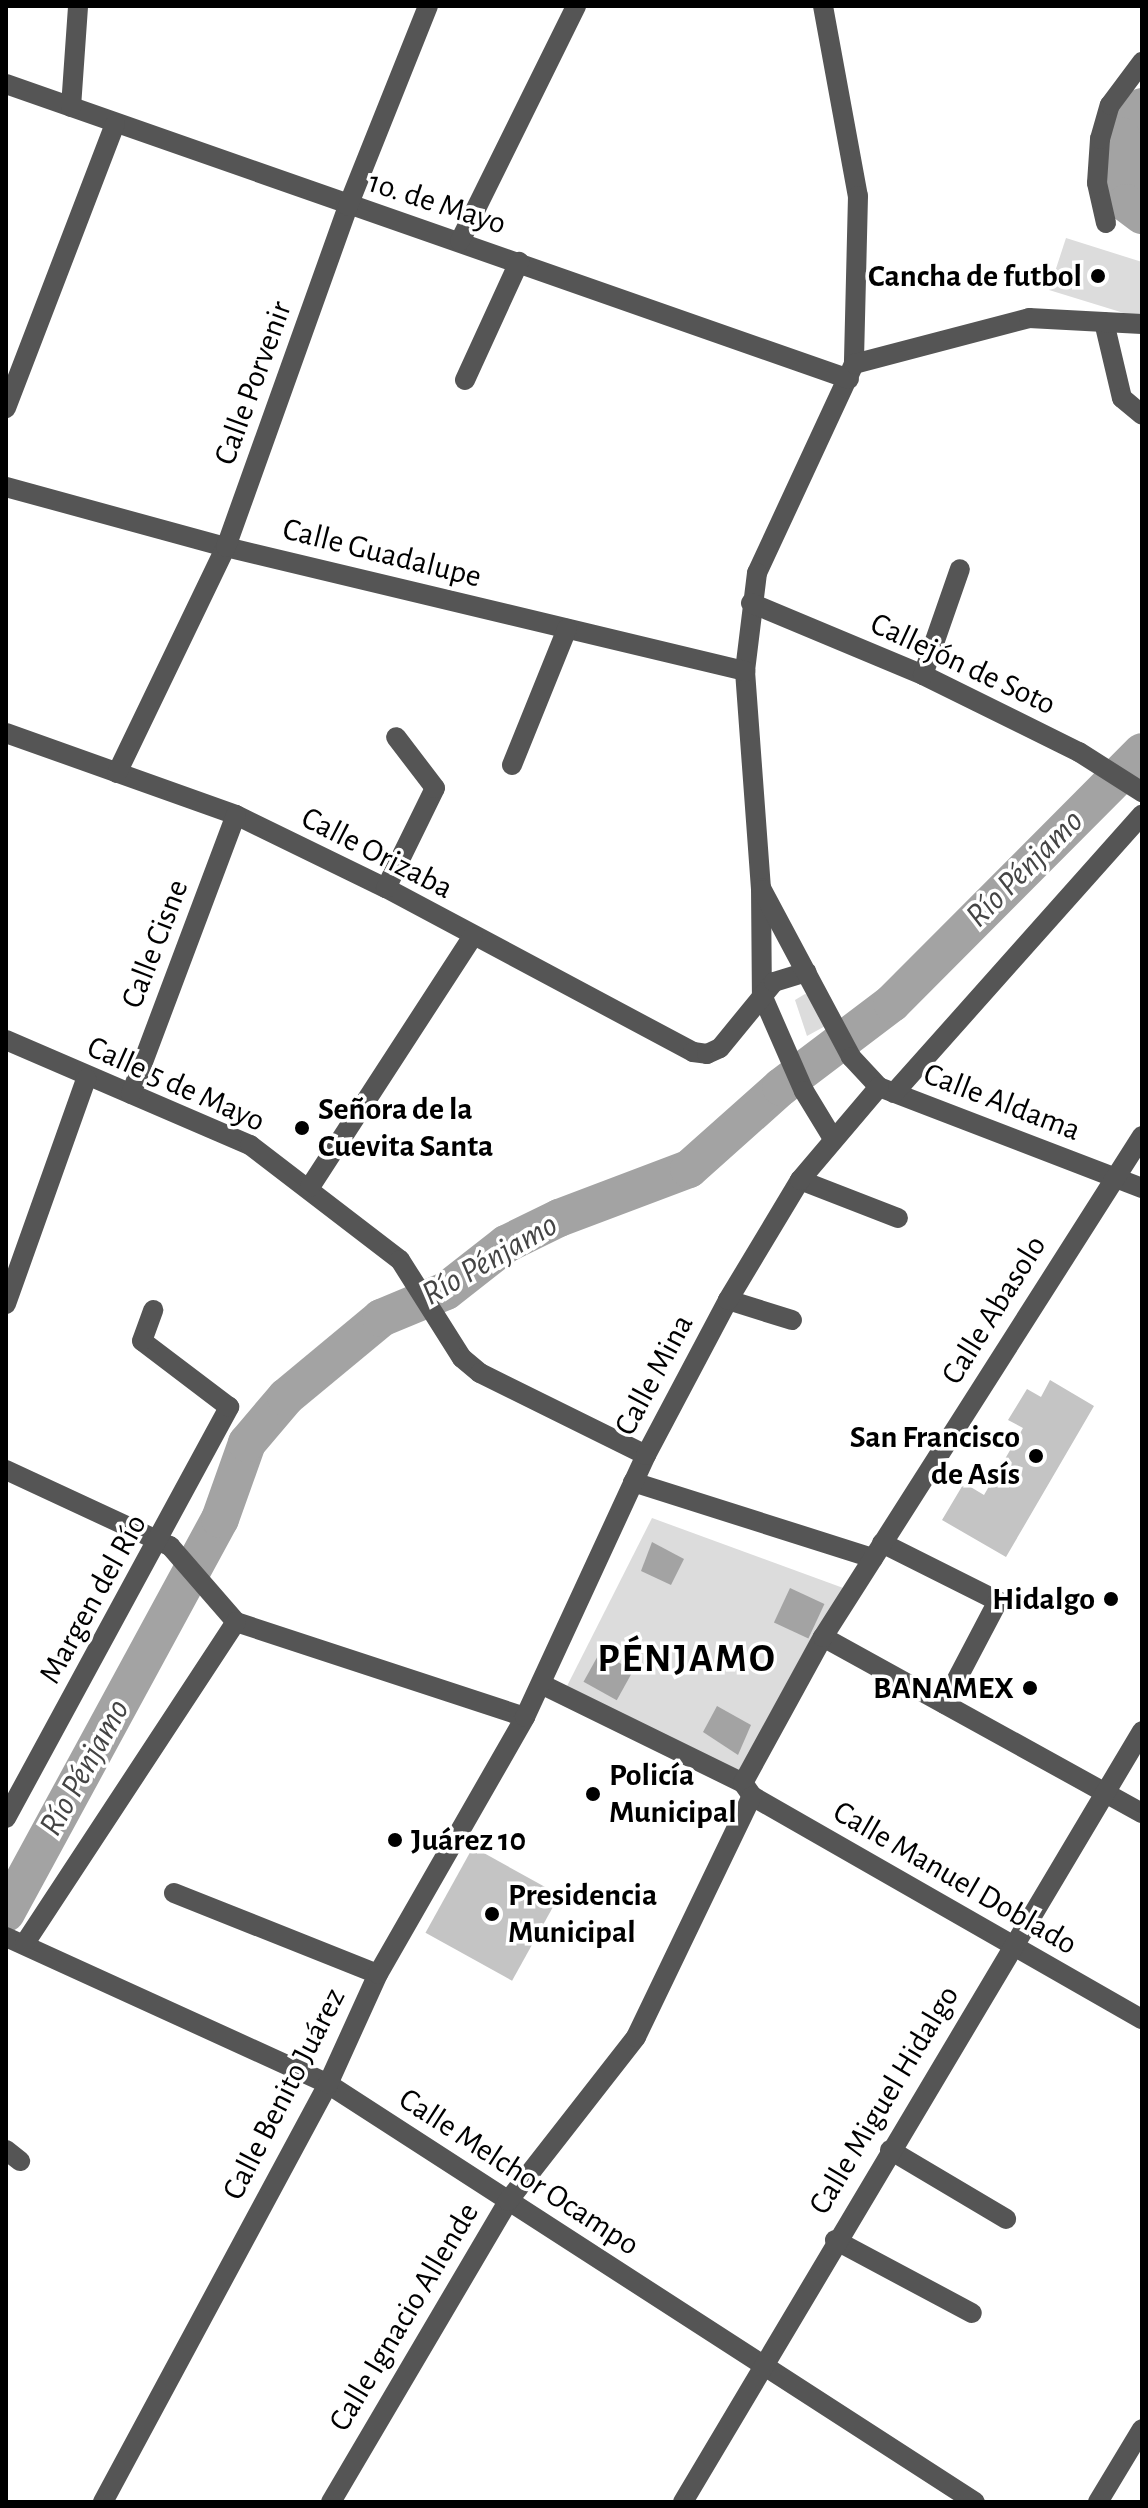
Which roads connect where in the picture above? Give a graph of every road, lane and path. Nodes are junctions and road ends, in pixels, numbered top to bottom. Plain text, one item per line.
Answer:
1 (78, 6) edge
2 (428, 6) edge
3 (576, 6) edge
4 (821, 7) edge
5 (1142, 62) edge
6 (6, 84) edge
7 (71, 107) junction
8 (115, 124) junction
9 (348, 206) junction
10 (1106, 223) dead end
11 (460, 241) junction
12 (519, 262) junction
13 (1104, 322) junction
14 (1142, 324) edge
15 (851, 372) junction
16 (465, 380) dead end
17 (6, 408) edge
18 (1142, 415) edge
19 (6, 487) edge
20 (226, 547) junction
21 (960, 569) dead end
22 (751, 603) junction
23 (567, 629) junction
24 (745, 671) junction
25 (923, 675) junction
26 (6, 733) edge
27 (396, 737) dead end
28 (512, 765) dead end
29 (117, 773) junction
30 (1142, 792) edge
31 (236, 815) junction
32 (1142, 815) edge
33 (386, 888) junction
34 (761, 888) junction
35 (473, 936) junction
36 (812, 980) junction
37 (762, 995) junction
38 (6, 1040) edge
39 (86, 1079) junction
40 (886, 1090) junction
41 (131, 1094) junction
42 (1142, 1136) edge
43 (832, 1137) junction
44 (1114, 1177) junction
45 (800, 1180) junction
46 (310, 1187) junction
47 (1142, 1188) edge
48 (898, 1218) dead end
49 (728, 1300) junction
50 (6, 1304) edge
51 (153, 1310) dead end
52 (792, 1320) dead end
53 (646, 1455) junction
54 (6, 1470) edge
55 (633, 1482) junction
56 (164, 1544) junction
57 (877, 1550) junction
58 (236, 1622) junction
59 (823, 1637) junction
60 (541, 1684) junction
61 (944, 1704) junction
62 (525, 1717) junction
63 (1142, 1731) edge
64 (748, 1789) junction
65 (1104, 1792) junction
66 (1142, 1813) edge
67 (6, 1818) edge
68 (174, 1893) dead end
69 (13, 1939) edge
70 (1012, 1946) junction
71 (378, 1974) junction
72 (1142, 2019) edge
73 (328, 2084) junction
74 (890, 2150) junction
75 (508, 2201) junction
76 (1006, 2219) dead end
77 (835, 2240) junction
78 (972, 2313) dead end
79 (763, 2364) junction
80 (1142, 2429) edge
81 (103, 2502) edge
82 (331, 2502) edge
83 (683, 2502) edge
84 (975, 2502) edge
85 (1098, 2502) edge

1 - 7 street
2 - 9 street, Calle Porvenir
3 - 11 street
4 - 15 street
5 - 10 street
6 - 7 street, 1o. de Mayo
7 - 8 street, 1o. de Mayo
8 - 9 street, 1o. de Mayo
8 - 17 street
9 - 11 street, 1o. de Mayo
9 - 20 street, Calle Porvenir
11 - 12 street, 1o. de Mayo
12 - 15 street, 1o. de Mayo
12 - 16 street
13 - 14 street
13 - 15 street
13 - 18 street
15 - 22 street
19 - 20 street, Calle Guadalupe
20 - 23 street, Calle Guadalupe
20 - 29 street, Calle Porvenir
21 - 25 street
22 - 24 street
22 - 25 street, Callejón de Soto
23 - 24 street, Calle Guadalupe
23 - 28 street
24 - 34 street
25 - 30 street, Callejón de Soto
26 - 29 street, Calle Orizaba
27 - 33 street
29 - 31 street, Calle Orizaba
31 - 33 street, Calle Orizaba
31 - 41 street, Calle Cisne
32 - 40 street, Calle Mina
33 - 35 street, Calle Orizaba
34 - 36 street, Calle Aldama
34 - 37 street
35 - 37 street, Calle Orizaba
35 - 46 street
36 - 37 street
36 - 40 street, Calle Aldama
37 - 43 street
38 - 39 street, Calle 5 de Mayo
39 - 41 street, Calle 5 de Mayo
39 - 50 street
40 - 43 street, Calle Mina
40 - 44 street, Calle Aldama
41 - 46 street, Calle 5 de Mayo
42 - 44 street, Calle Abasolo
43 - 45 street, Calle Mina
44 - 47 street, Calle Aldama
44 - 57 street, Calle Abasolo
45 - 48 street
45 - 49 street, Calle Mina
46 - 53 street, Calle 5 de Mayo
49 - 52 street
49 - 53 street, Calle Mina
51 - 56 street, Margen del Río
53 - 55 street, Calle Mina
54 - 56 street
55 - 57 street
55 - 60 street, Calle Mina
56 - 58 street
56 - 67 street, Margen del Río
57 - 59 street, Calle Abasolo
57 - 61 street
58 - 62 street
58 - 69 street
59 - 61 street
59 - 64 street, Calle Ignacio Allende
60 - 62 street, Calle Mina
60 - 64 street, Calle Manuel Doblado
61 - 65 street
62 - 71 street, Calle Benito Juárez
63 - 65 street, Calle Miguel Hidalgo
64 - 70 street, Calle Manuel Doblado
64 - 75 street, Calle Ignacio Allende
65 - 66 street
65 - 70 street, Calle Miguel Hidalgo
68 - 71 street
69 - 73 street, Calle Melchor Ocampo
70 - 72 street, Calle Manuel Doblado
70 - 74 street, Calle Miguel Hidalgo
71 - 73 street, Calle Benito Juárez
73 - 75 street, Calle Melchor Ocampo
73 - 81 street, Calle Benito Juárez
74 - 76 street
74 - 77 street, Calle Miguel Hidalgo
75 - 79 street, Calle Melchor Ocampo
75 - 82 street, Calle Ignacio Allende
77 - 78 street
77 - 79 street, Calle Miguel Hidalgo
79 - 83 street, Calle Miguel Hidalgo
79 - 84 street, Calle Melchor Ocampo
80 - 85 street

